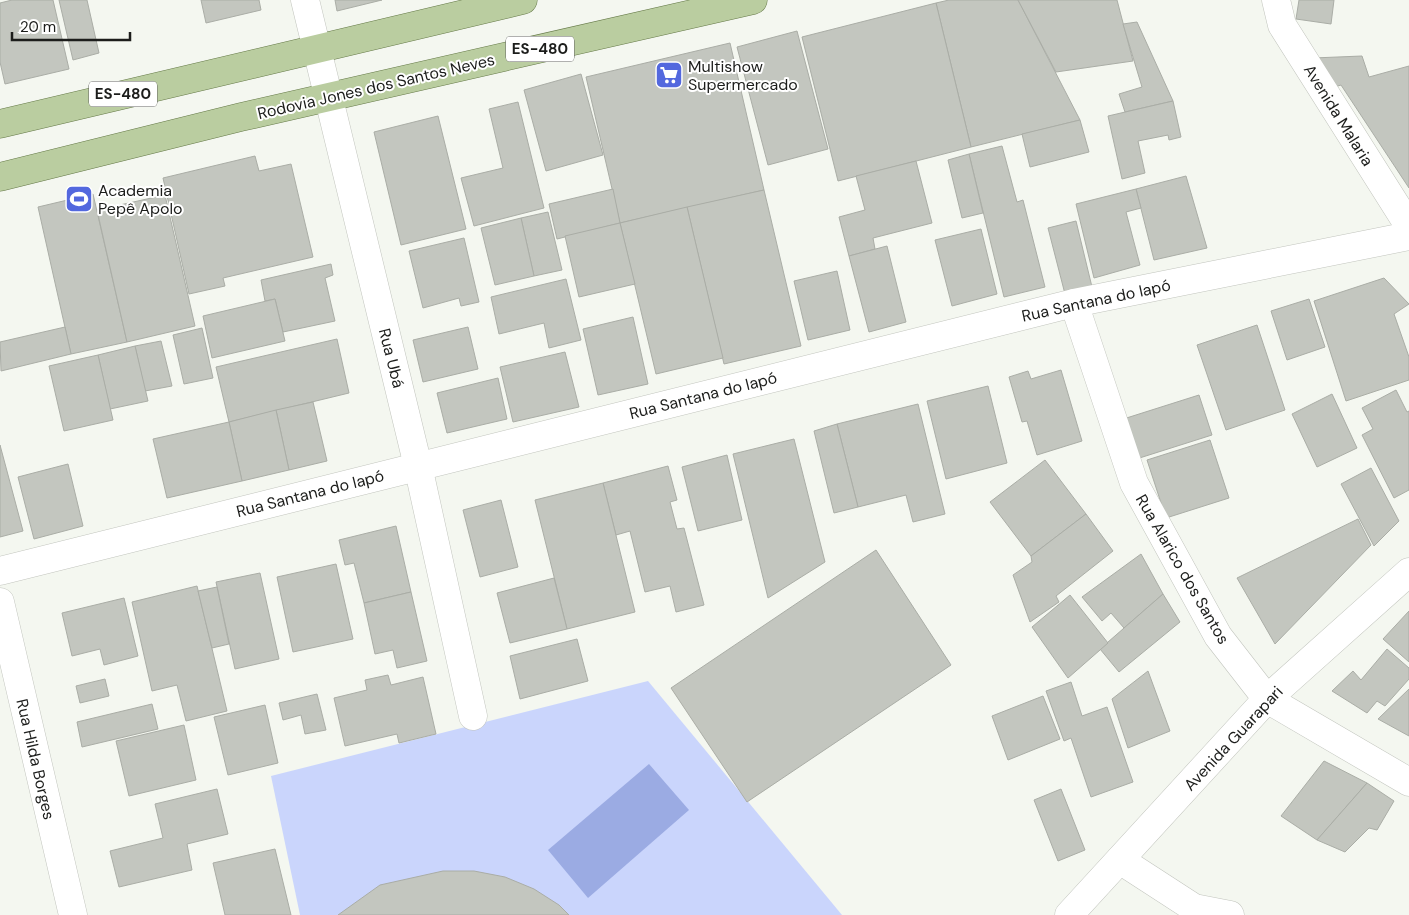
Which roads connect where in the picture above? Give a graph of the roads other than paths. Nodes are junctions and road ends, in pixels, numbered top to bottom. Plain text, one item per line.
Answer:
1 (305, 0) edge
2 (523, 0) edge
3 (752, 0) edge
4 (1276, 0) edge
5 (317, 49) junction
6 (328, 97) junction
7 (0, 124) edge
8 (0, 177) edge
9 (1409, 226) edge
10 (1409, 236) edge
11 (1074, 303) junction
12 (418, 466) junction
13 (0, 571) edge
14 (1409, 572) edge
15 (0, 602) edge
16 (1267, 699) junction
17 (474, 716) dead end
18 (1409, 782) edge
19 (1120, 860) junction
20 (73, 915) edge
21 (1069, 915) edge
22 (1230, 915) edge

1 - 5 street, Rua Ubá
2 - 5 main road, ES-480
3 - 6 main road, Rodovia Jones dos Santos Neves / ES-480
4 - 9 street, Avenida Malaria
5 - 6 street, Rua Ubá
5 - 7 main road, ES-480
6 - 8 main road, Rodovia Jones dos Santos Neves / ES-480
6 - 12 street, Rua Ubá
10 - 11 street, Rua Santana do Iapó
11 - 12 street, Rua Santana do Iapó
11 - 16 street, Rua Alarico dos Santos
12 - 13 street, Rua Santana do Iapó
12 - 17 street, Rua Ubá
14 - 16 street, Avenida Guarapari
15 - 20 street, Rua Hilda Borges
16 - 18 street, Rua Alarico dos Santos
16 - 19 street, Avenida Guarapari
19 - 21 street, Avenida Guarapari
19 - 22 street

